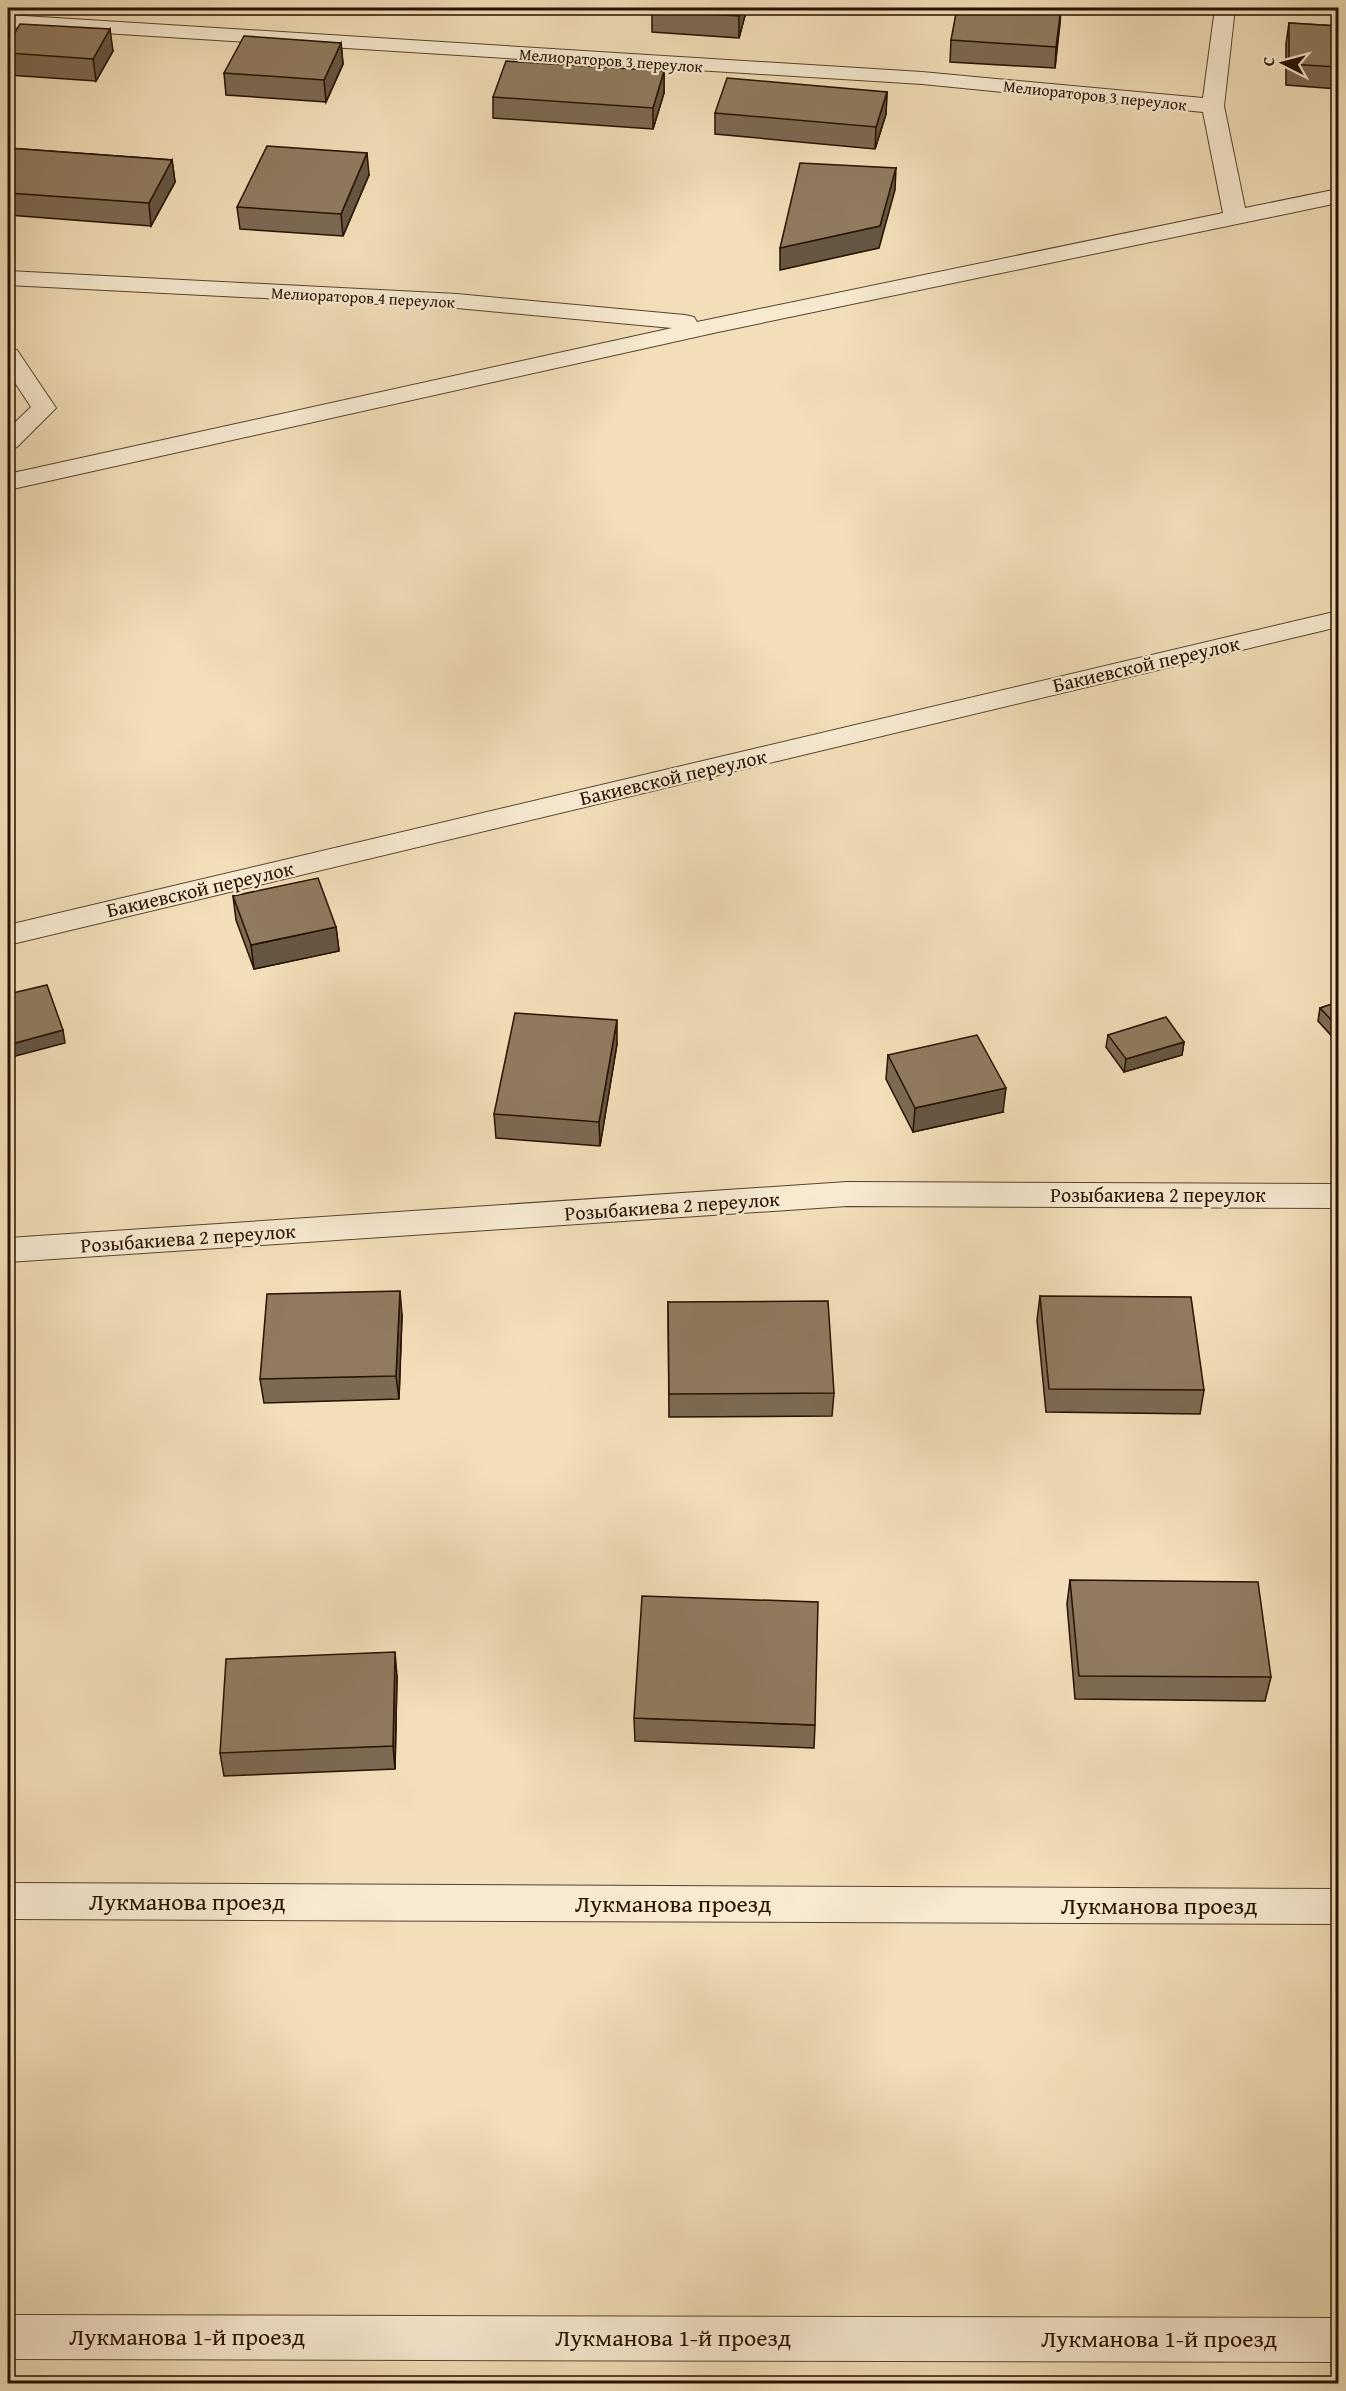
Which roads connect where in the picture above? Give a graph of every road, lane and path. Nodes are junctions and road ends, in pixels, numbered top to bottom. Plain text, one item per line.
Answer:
1 (1225, 8) edge
2 (8, 21) edge
3 (1214, 106) junction
4 (1338, 196) edge
5 (1236, 218) junction
6 (8, 278) edge
7 (718, 325) junction
8 (8, 355) edge
9 (8, 442) edge
10 (8, 482) edge
11 (1338, 619) edge
12 (8, 935) edge
13 (1338, 1196) edge
14 (8, 1250) edge
15 (8, 1901) edge
16 (1338, 1907) edge
17 (8, 2337) edge
18 (1338, 2340) edge

1 - 3 street
2 - 3 street, Мелиораторов 3 переулок
3 - 5 street
4 - 5 street
5 - 7 street
6 - 7 street, Мелиораторов 4 переулок
7 - 10 street
8 - 9 street
11 - 12 street, Бакиевской переулок
13 - 14 street, Розыбакиева 2 переулок
15 - 16 street, Лукманова проезд
17 - 18 street, Лукманова 1-й проезд

